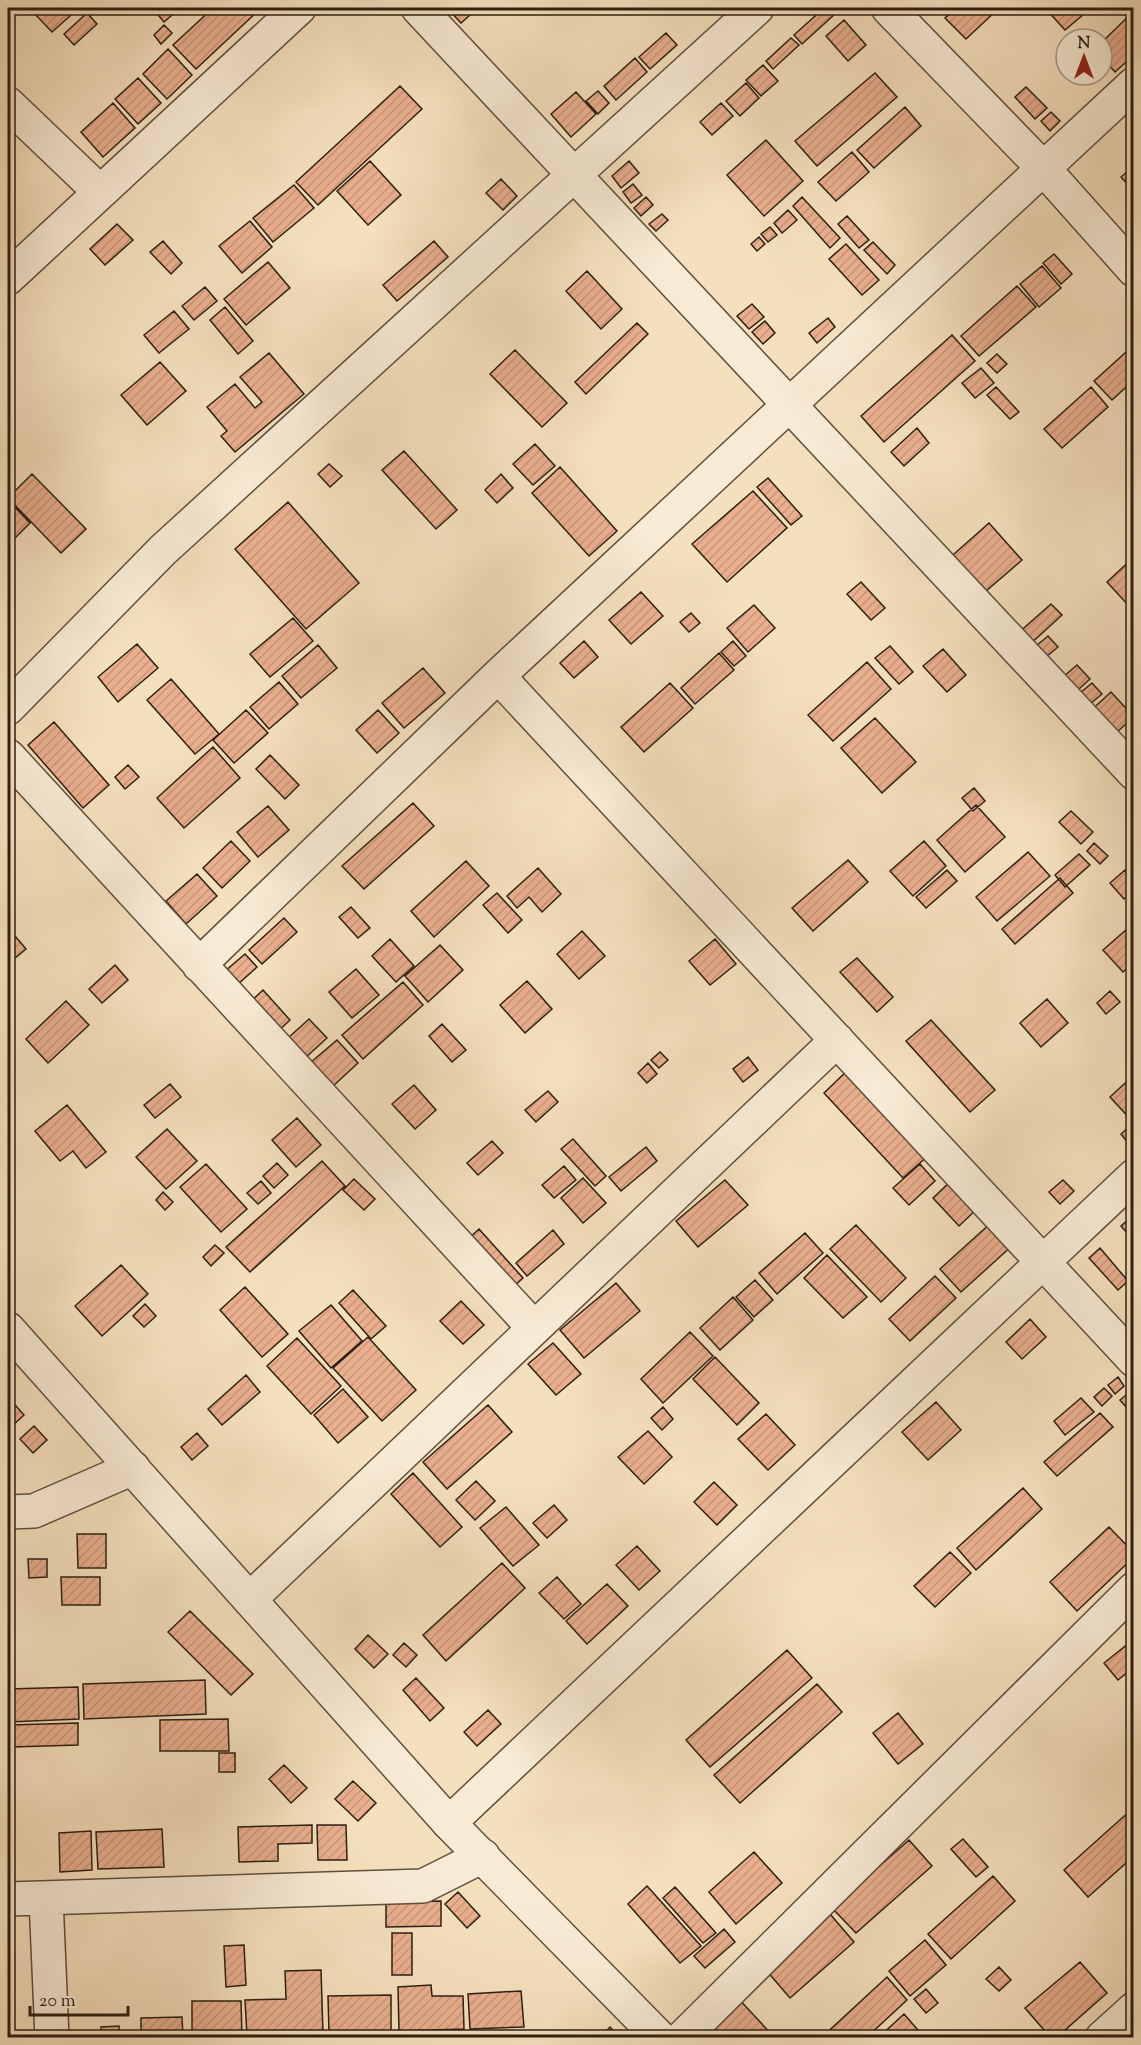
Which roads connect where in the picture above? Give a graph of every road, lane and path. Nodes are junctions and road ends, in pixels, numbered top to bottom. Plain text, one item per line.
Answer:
1 (299, 8) edge
2 (418, 8) edge
3 (757, 8) edge
4 (888, 8) edge
5 (1134, 84) edge
6 (8, 104) edge
7 (1043, 168) junction
8 (575, 176) junction
9 (100, 192) junction
10 (1134, 270) edge
11 (8, 278) edge
12 (789, 404) junction
13 (498, 676) junction
14 (8, 708) edge
15 (8, 756) edge
16 (1132, 770) edge
17 (199, 965) junction
18 (837, 1040) junction
19 (1134, 1176) edge
20 (1042, 1261) junction
21 (534, 1328) junction
22 (8, 1329) edge
23 (1134, 1359) edge
24 (133, 1467) junction
25 (8, 1512) edge
26 (1134, 1589) edge
27 (249, 1599) junction
28 (449, 1823) junction
29 (483, 1856) junction
30 (46, 1898) junction
31 (8, 1899) edge
32 (1134, 2009) edge
33 (52, 2037) edge
34 (660, 2037) edge
35 (682, 2037) edge
36 (1102, 2037) edge

1 - 9 street
2 - 8 street
3 - 8 street
4 - 7 street
5 - 7 street
6 - 9 street
7 - 10 street
7 - 12 street
8 - 12 street
8 - 14 street
9 - 11 street
12 - 13 street
12 - 16 street
13 - 17 street
13 - 18 street
15 - 17 street
17 - 21 street
18 - 20 street
18 - 21 street
19 - 20 street
20 - 23 street
20 - 28 street
21 - 27 street
22 - 24 street
24 - 25 street
24 - 27 street
26 - 35 street
27 - 28 street
28 - 29 street
29 - 30 street
29 - 34 street
30 - 31 street
30 - 33 street
32 - 36 street

